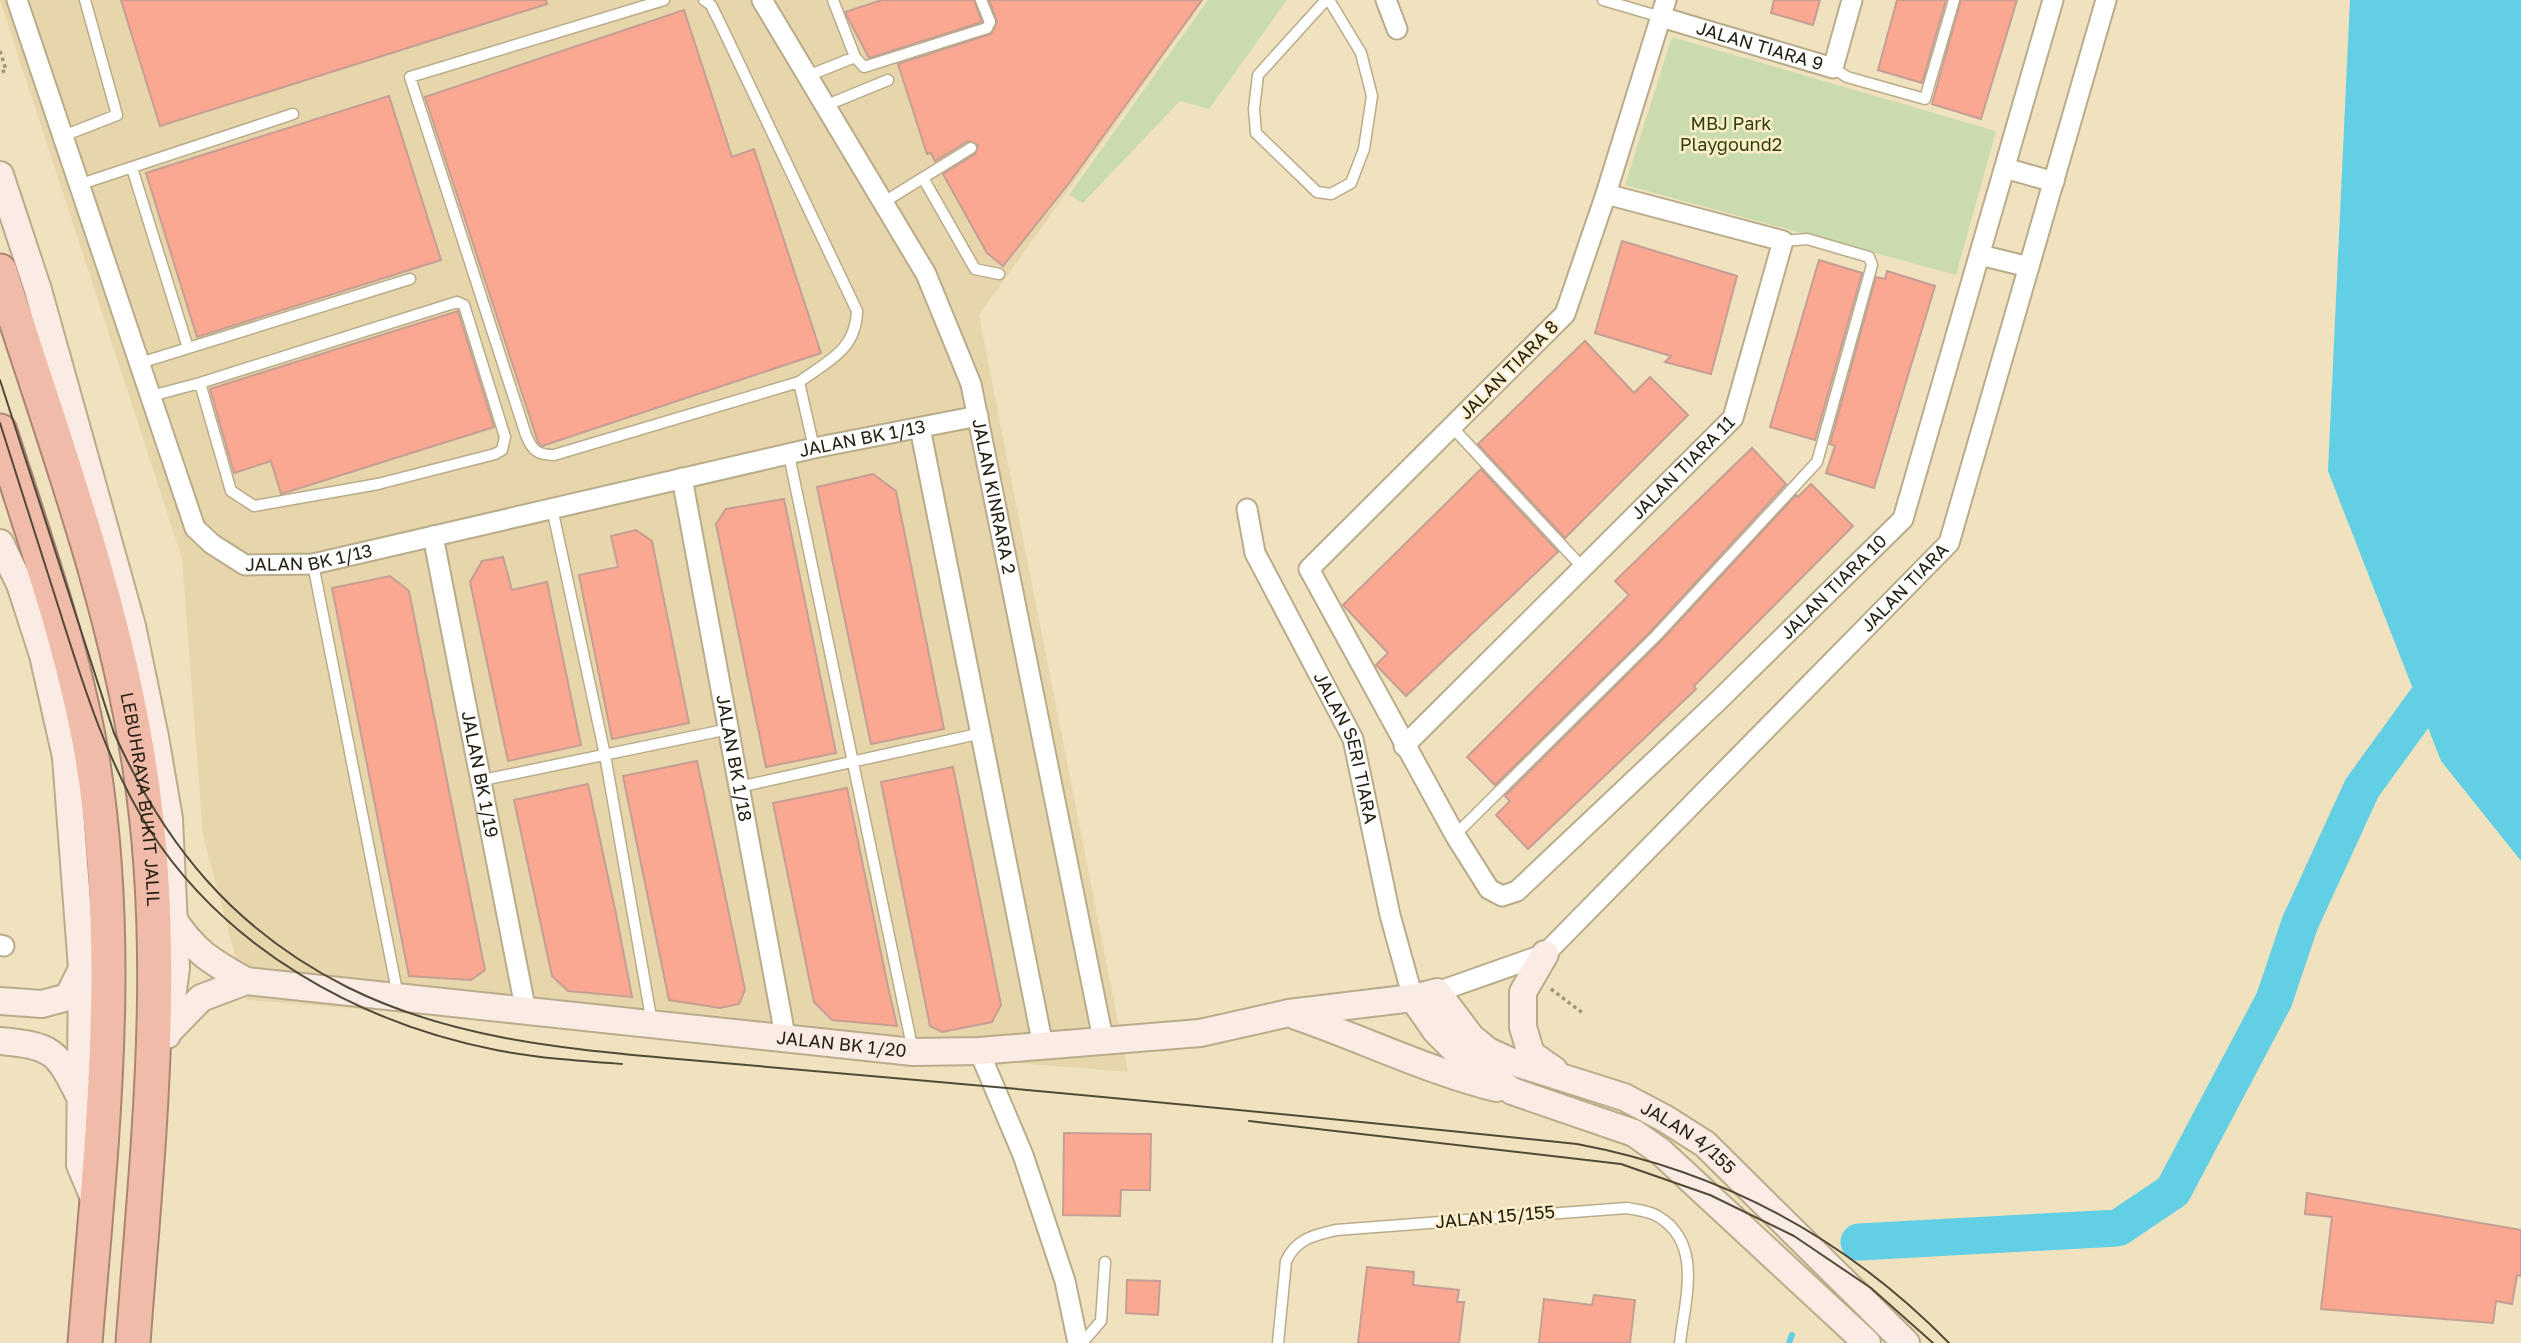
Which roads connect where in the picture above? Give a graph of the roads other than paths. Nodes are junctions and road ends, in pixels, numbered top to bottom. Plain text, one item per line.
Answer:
1 (18, 0) edge
2 (85, 0) edge
3 (664, 0) edge
4 (704, 0) edge
5 (762, 0) edge
6 (833, 0) edge
7 (981, 0) edge
8 (1327, 0) edge
9 (1603, 0) edge
10 (1852, 0) edge
11 (1954, 0) edge
12 (2053, 0) edge
13 (2106, 0) edge
14 (1391, 2) edge
15 (1663, 8) edge
16 (1397, 29) dead end
17 (855, 57) junction
18 (1833, 68) junction
19 (810, 75) junction
20 (888, 80) dead end
21 (827, 105) junction
22 (293, 114) dead end
23 (62, 137) junction
24 (971, 148) dead end
25 (132, 167) junction
26 (2005, 169) junction
27 (0, 175) edge
28 (923, 178) junction
29 (2054, 182) junction
30 (78, 185) junction
31 (1606, 194) junction
32 (884, 202) junction
33 (1783, 241) junction
34 (1980, 255) junction
35 (2029, 267) junction
36 (0, 271) edge
37 (999, 274) dead end
38 (410, 279) dead end
39 (188, 348) junction
40 (141, 363) junction
41 (799, 382) junction
42 (200, 383) junction
43 (151, 396) junction
44 (978, 416) junction
45 (1452, 427) junction
46 (920, 428) junction
47 (0, 431) edge
48 (814, 448) junction
49 (789, 455) junction
50 (682, 478) junction
51 (552, 508) junction
52 (1247, 509) dead end
53 (433, 536) junction
54 (0, 543) edge
55 (313, 564) junction
56 (1583, 568) junction
57 (1309, 569) joint
58 (729, 729) junction
59 (982, 733) junction
60 (1404, 746) junction
61 (605, 755) junction
62 (854, 761) junction
63 (483, 780) junction
64 (739, 787) junction
65 (1455, 835) junction
66 (171, 914) junction
67 (1539, 964) junction
68 (82, 968) junction
69 (246, 981) junction
70 (1425, 995) junction
71 (398, 999) junction
72 (0, 1001) edge
73 (526, 1012) junction
74 (1289, 1013) junction
75 (652, 1025) junction
76 (169, 1031) junction
77 (1103, 1039) junction
78 (0, 1041) edge
79 (786, 1041) junction
80 (1043, 1046) junction
81 (979, 1051) junction
82 (914, 1052) junction
83 (1563, 1077) junction
84 (153, 1078) junction
85 (1511, 1091) junction
86 (81, 1098) junction
87 (96, 1205) junction
88 (1105, 1262) dead end
89 (85, 1343) edge
90 (133, 1343) edge
91 (1080, 1343) edge
92 (1278, 1343) edge
93 (1680, 1343) edge
94 (1867, 1343) edge
95 (1906, 1343) edge

1 - 23 street, JALAN BK 1/13
2 - 23 lane
3 - 41 lane
4 - 41 lane
5 - 19 street, JALAN KINRARA 2
6 - 17 lane
7 - 17 lane
8 - 8 lane
9 - 15 lane
10 - 18 street, JALAN TIARA 9
11 - 18 lane
12 - 26 street, JALAN TIARA 10
13 - 29 street, JALAN TIARA
14 - 16 street
15 - 18 street, JALAN TIARA 9
15 - 31 street, JALAN TIARA 8
17 - 19 lane
19 - 21 street, JALAN KINRARA 2
20 - 21 lane
21 - 32 street, JALAN KINRARA 2
22 - 25 lane
23 - 30 street, JALAN BK 1/13
24 - 28 lane
25 - 30 lane
25 - 39 lane
26 - 29 street
26 - 34 street, JALAN TIARA 10
27 - 66 street
28 - 32 lane
28 - 37 lane
29 - 35 street, JALAN TIARA
30 - 40 street, JALAN BK 1/13
31 - 33 street
31 - 45 street, JALAN TIARA 8
32 - 44 street, JALAN KINRARA 2
33 - 56 street, JALAN TIARA 11
33 - 65 lane
34 - 35 street
34 - 65 street, JALAN TIARA 10
35 - 67 street, JALAN TIARA
36 - 84 highway, LEBUHRAYA BUKIT JALIL
38 - 39 lane
39 - 40 lane
40 - 43 street, JALAN BK 1/13
41 - 48 lane
42 - 42 lane
42 - 43 lane
43 - 55 street, JALAN BK 1/13
44 - 46 street, JALAN BK 1/13
44 - 77 street, JALAN KINRARA 2
45 - 56 lane
45 - 57 street, JALAN TIARA 8
46 - 48 street, JALAN BK 1/13
46 - 59 street
47 - 87 highway
48 - 49 street, JALAN BK 1/13
49 - 50 street, JALAN BK 1/13
49 - 62 lane
50 - 51 street, JALAN BK 1/13
50 - 58 street, JALAN BK 1/18
51 - 53 street, JALAN BK 1/13
51 - 61 lane
52 - 70 street, JALAN SERI TIARA
53 - 55 street, JALAN BK 1/13
53 - 63 street, JALAN BK 1/19
54 - 68 street
55 - 71 lane
56 - 60 street, JALAN TIARA 11
57 - 60 street, JALAN TIARA 10
58 - 61 lane
58 - 64 street, JALAN BK 1/18
59 - 62 lane
59 - 80 street
60 - 65 street, JALAN TIARA 10
61 - 63 lane
61 - 75 lane
62 - 64 lane
62 - 82 lane
63 - 73 street, JALAN BK 1/19
64 - 79 street, JALAN BK 1/18
66 - 69 street, JALAN BK 1/20
66 - 76 street
67 - 70 street, JALAN TIARA
67 - 83 street
68 - 72 street
68 - 86 street
69 - 71 street, JALAN BK 1/20
69 - 76 street, JALAN BK 1/20
70 - 74 street, JALAN BK 1/20
70 - 83 street, JALAN 4/155
70 - 85 street, JALAN 4/155
71 - 73 street, JALAN BK 1/20
73 - 75 street, JALAN BK 1/20
74 - 77 street, JALAN BK 1/20
74 - 85 street
75 - 79 street, JALAN BK 1/20
76 - 84 street
77 - 80 street, JALAN BK 1/20
78 - 86 street
79 - 82 street, JALAN BK 1/20
80 - 81 street, JALAN BK 1/20
81 - 82 street, JALAN BK 1/20
81 - 91 street
83 - 95 street, JALAN 4/155
84 - 90 highway, LEBUHRAYA BUKIT JALIL
85 - 94 street, JALAN 4/155
86 - 87 street
87 - 89 highway
88 - 91 lane
92 - 93 lane, JALAN 15/155

